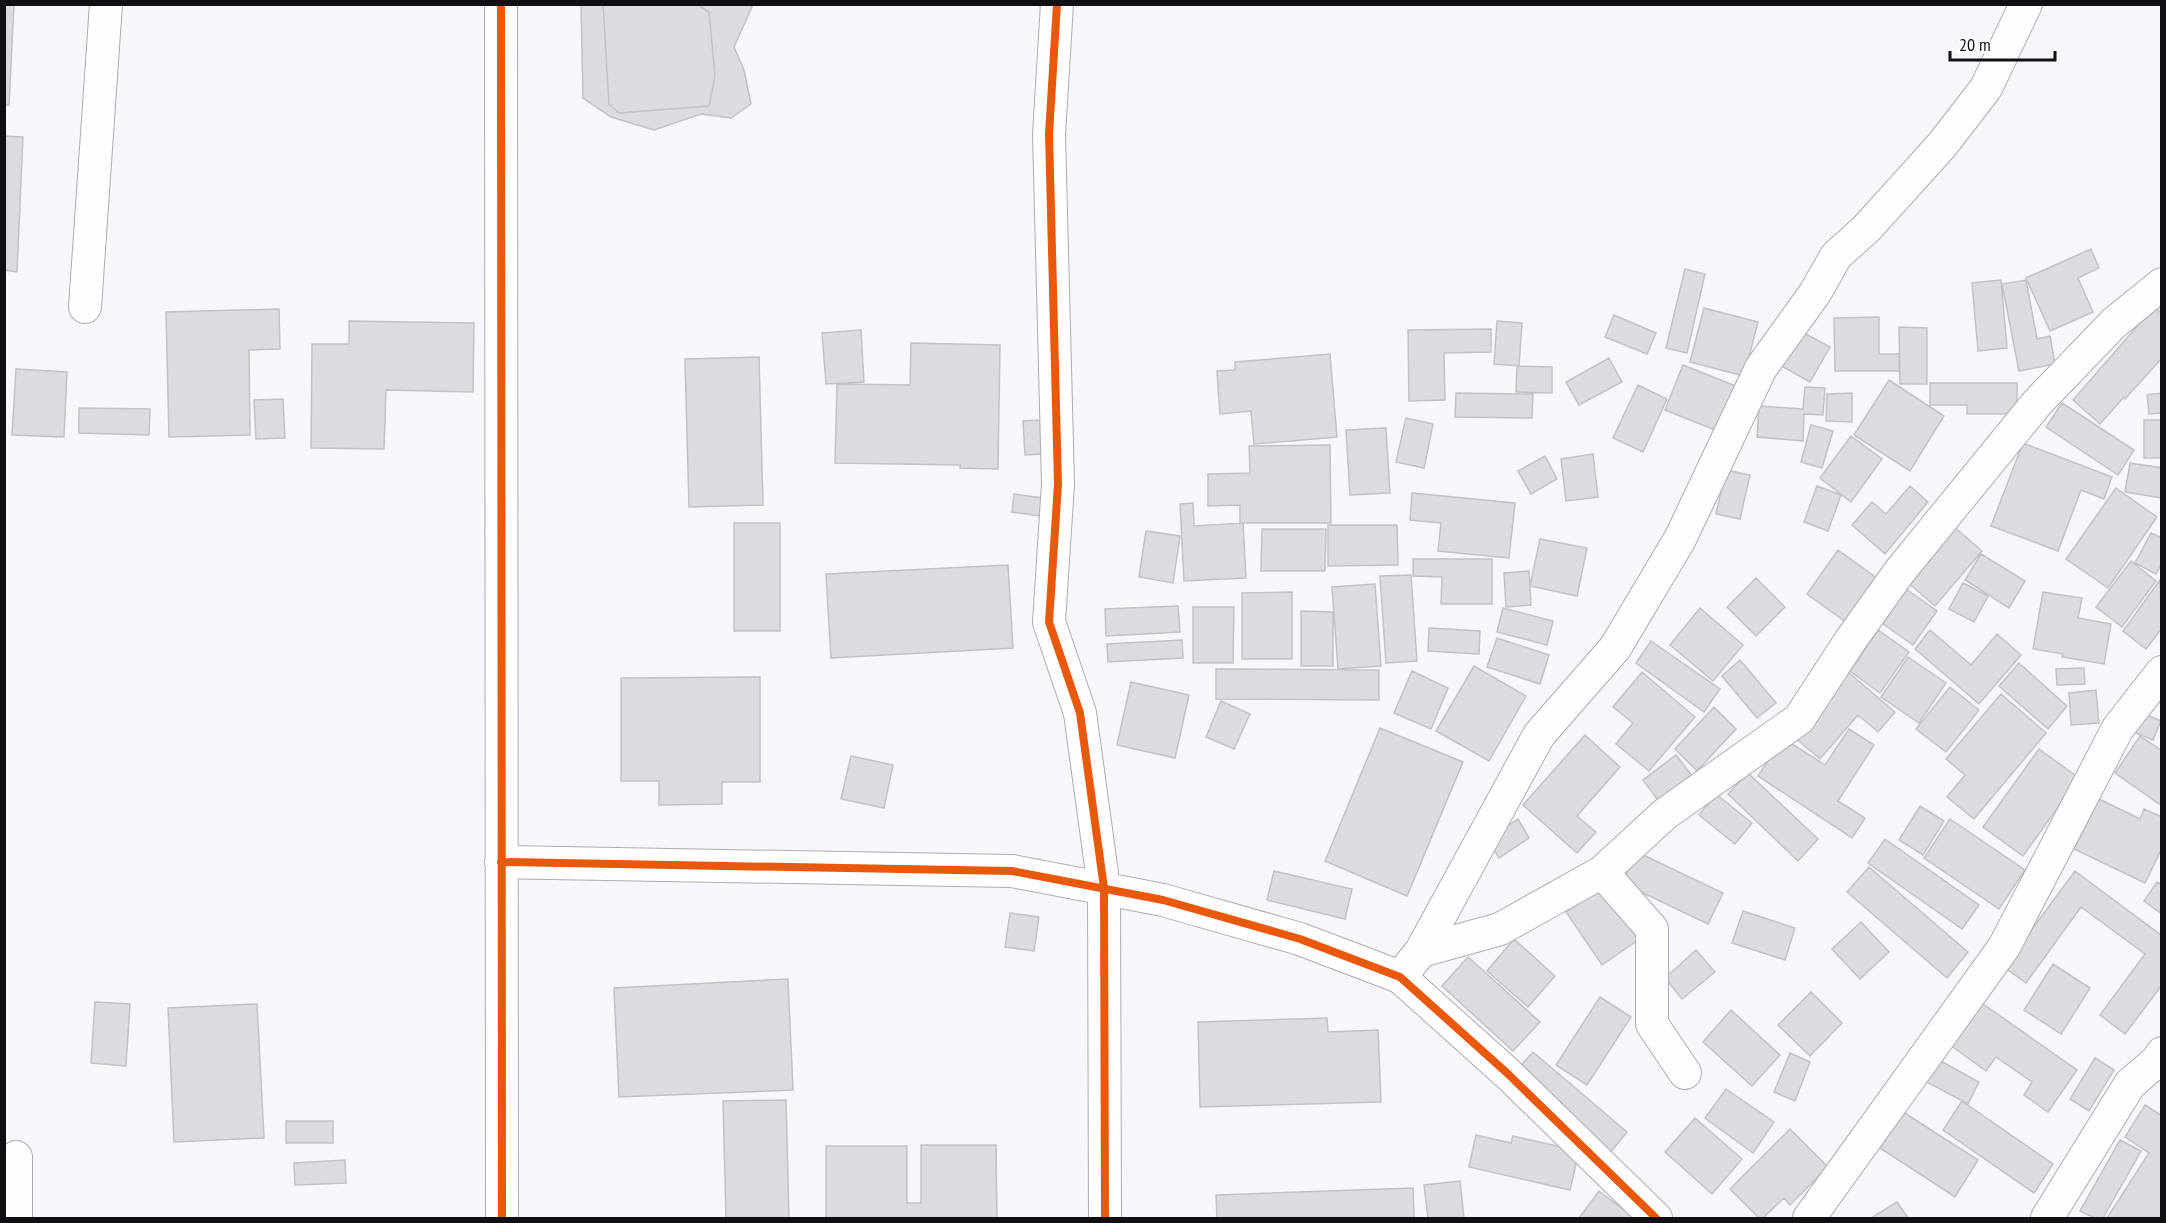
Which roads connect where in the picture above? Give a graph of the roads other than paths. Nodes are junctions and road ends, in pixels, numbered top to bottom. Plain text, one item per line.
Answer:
1 (106, 4) edge
2 (501, 4) edge
3 (1057, 4) edge
4 (2026, 4) edge
5 (2162, 284) edge
6 (85, 307) dead end
7 (2162, 672) edge
8 (501, 862) junction
9 (1602, 872) junction
10 (1104, 888) junction
11 (1422, 951) junction
12 (1400, 978) junction
13 (2162, 1053) edge
14 (1685, 1073) dead end
15 (16, 1157) dead end
16 (16, 1218) edge
17 (502, 1218) edge
18 (1105, 1218) edge
19 (1656, 1218) edge
20 (1809, 1218) edge
21 (2047, 1218) edge

1 - 6 street
2 - 8 street
3 - 10 street
4 - 11 street
5 - 9 street
7 - 20 street
8 - 10 street
8 - 17 street
9 - 11 street
9 - 14 street
10 - 12 street
10 - 18 street
11 - 12 street
12 - 19 street
13 - 21 street
15 - 16 street

